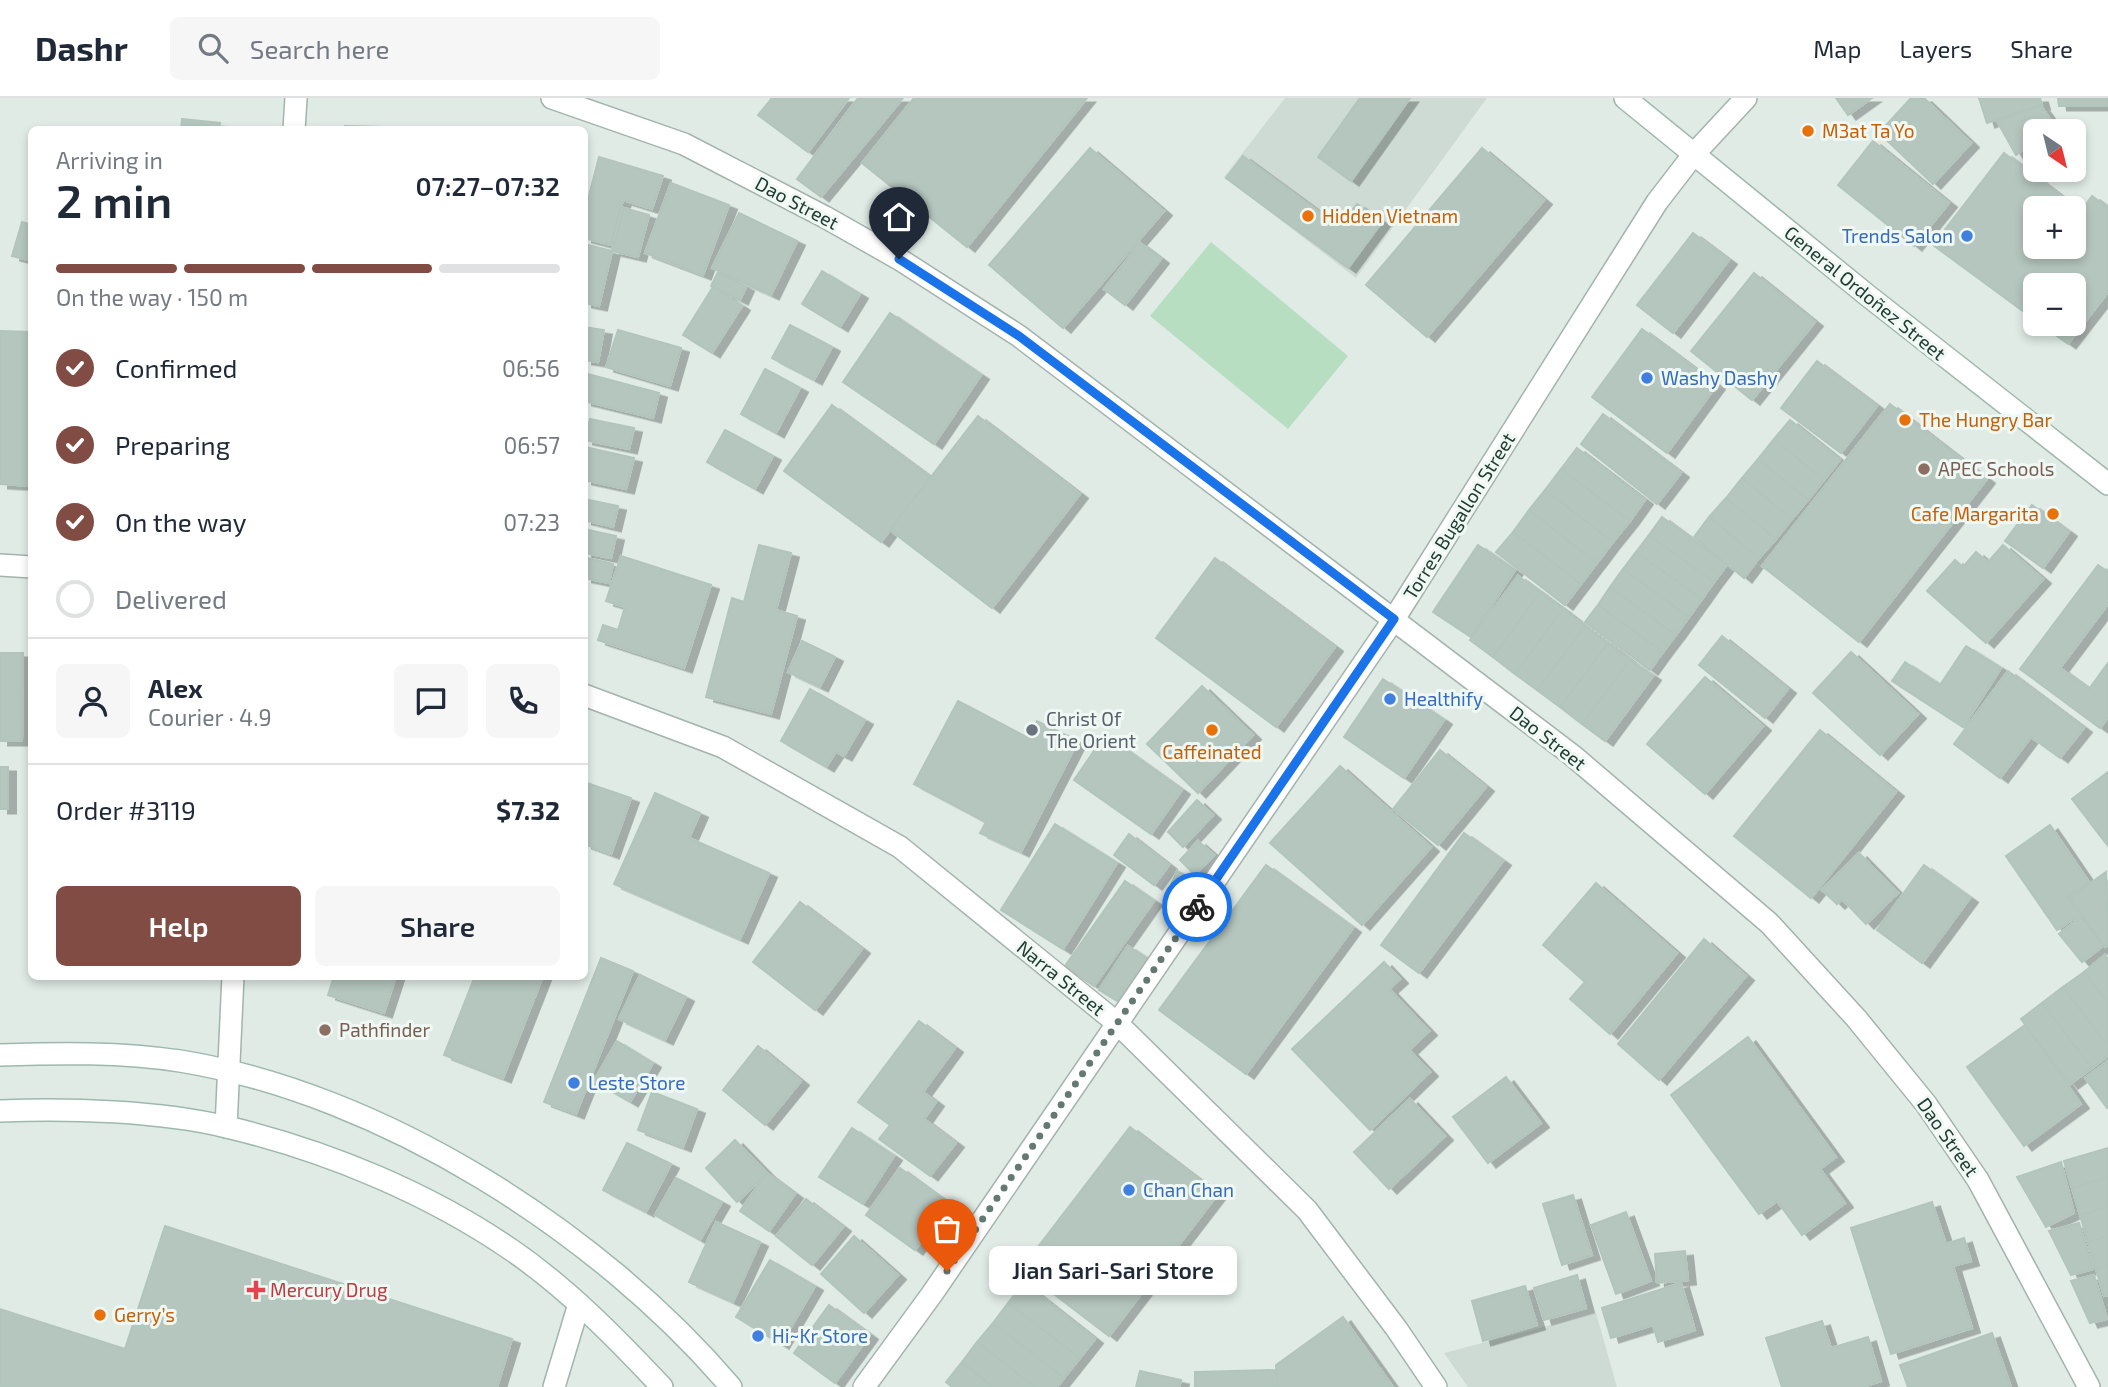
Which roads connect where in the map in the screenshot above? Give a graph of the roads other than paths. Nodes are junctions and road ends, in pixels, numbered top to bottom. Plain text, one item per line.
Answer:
1 (296, 98) edge
2 (552, 98) edge
3 (1625, 98) edge
4 (1746, 98) edge
5 (294, 126) edge
6 (1694, 154) junction
7 (2108, 484) edge
8 (0, 565) edge
9 (28, 567) edge
10 (1394, 619) junction
11 (588, 696) edge
12 (233, 980) edge
13 (1117, 1023) junction
14 (0, 1055) edge
15 (228, 1071) junction
16 (0, 1111) edge
17 (226, 1127) junction
18 (579, 1304) junction
19 (554, 1387) edge
20 (662, 1387) edge
21 (731, 1387) edge
22 (864, 1387) edge
23 (1436, 1387) edge
24 (2089, 1387) edge

1 - 5 street
2 - 10 street, Dao Street
3 - 6 street, General Ordoñez Street
4 - 6 street, Torres Bugallon Street
6 - 7 street, General Ordoñez Street
6 - 10 street, Torres Bugallon Street
8 - 9 street
10 - 13 street, Torres Bugallon Street
10 - 24 street, Dao Street
11 - 13 street, Narra Street
12 - 15 street
13 - 22 street, Torres Bugallon Street
13 - 23 street, Narra Street
14 - 15 street
15 - 17 street
15 - 21 street
16 - 17 street
17 - 18 street
18 - 19 street
18 - 20 street

